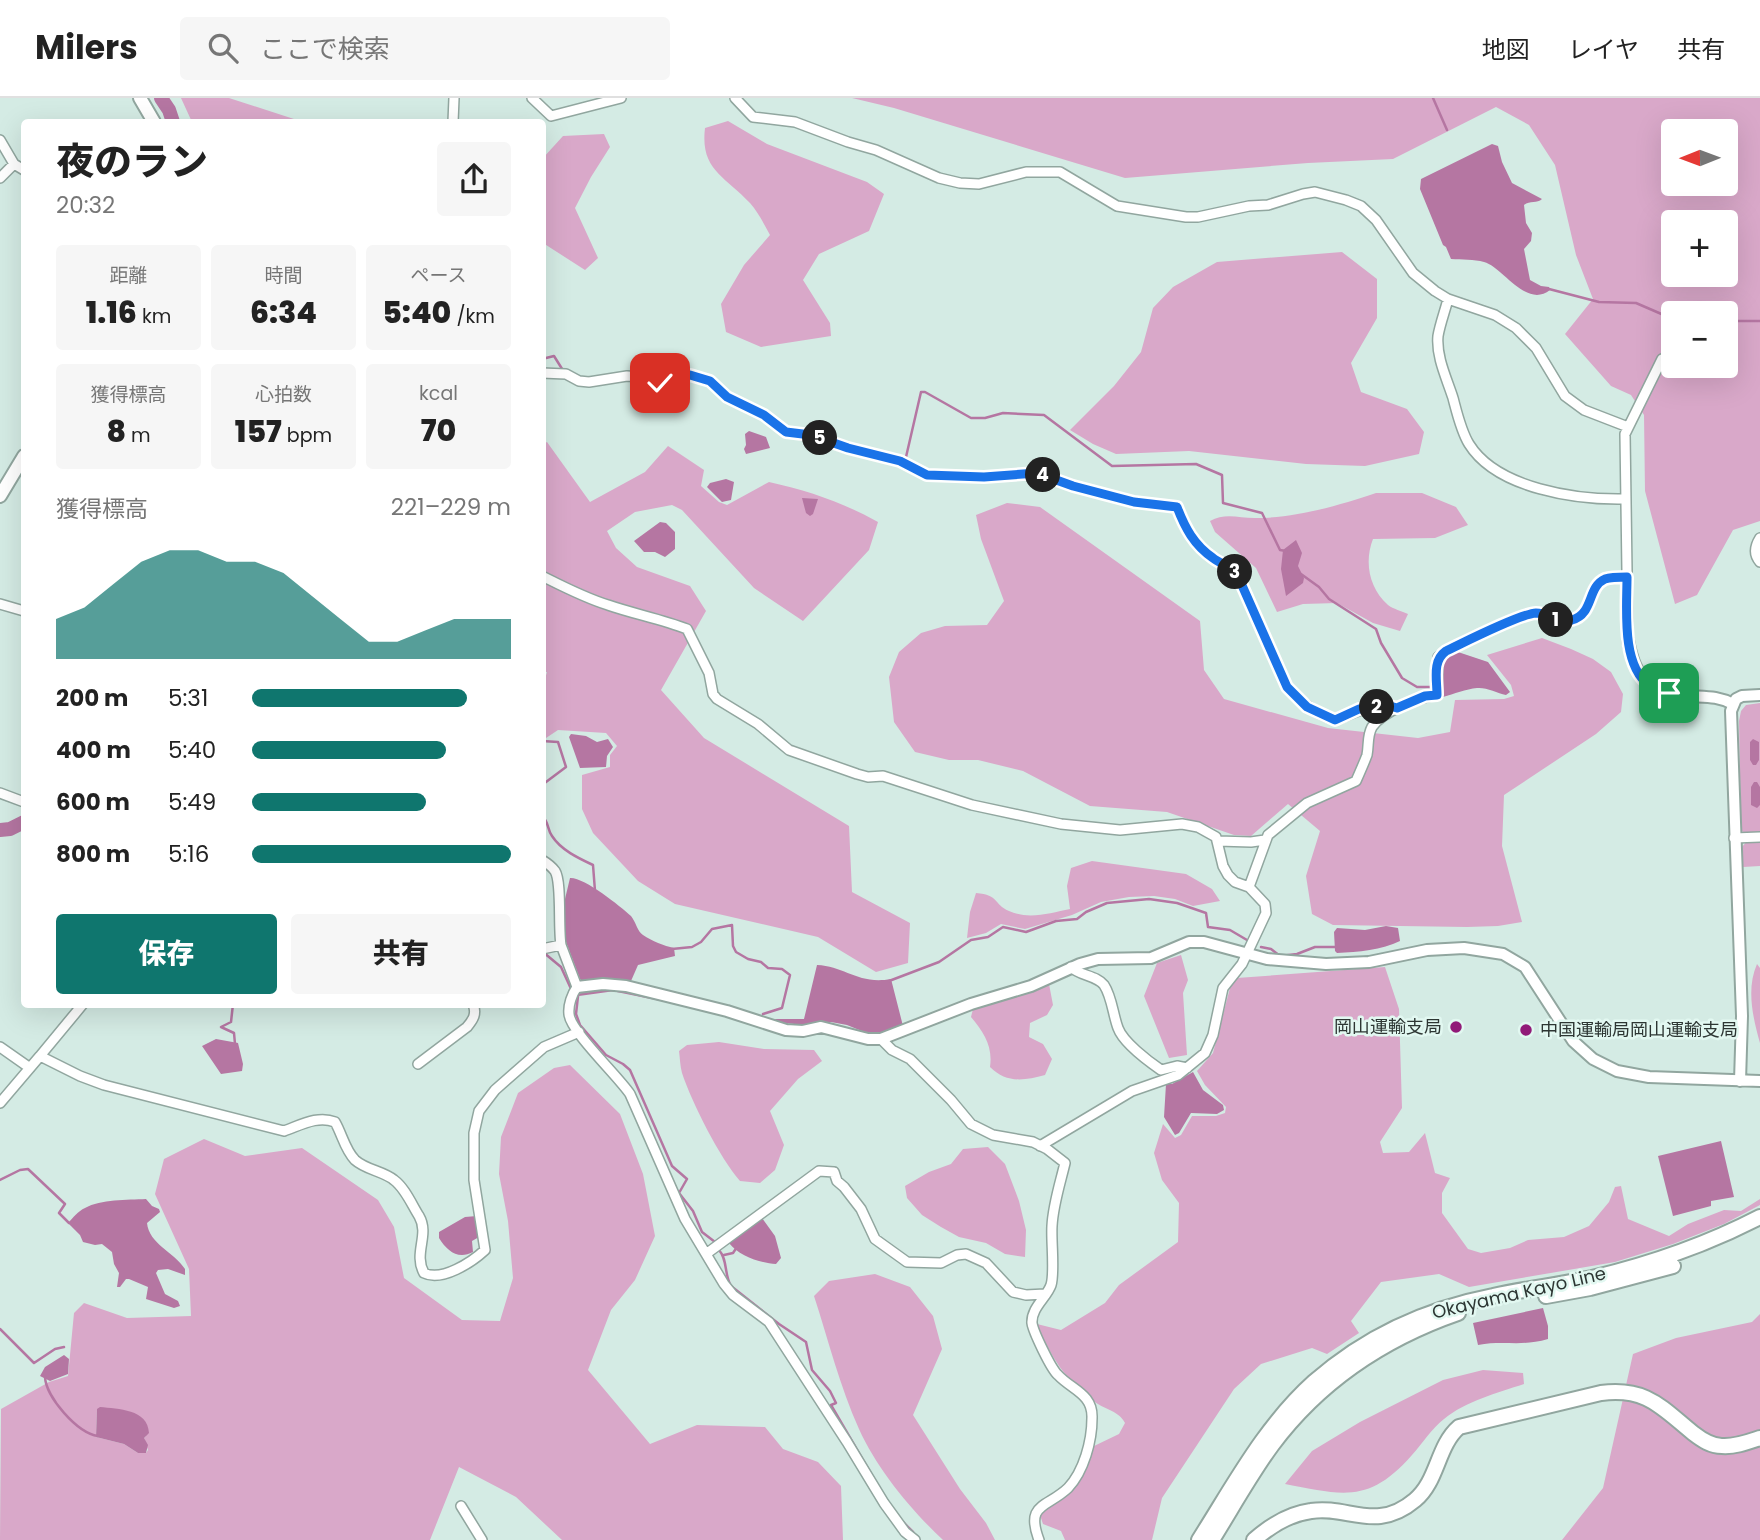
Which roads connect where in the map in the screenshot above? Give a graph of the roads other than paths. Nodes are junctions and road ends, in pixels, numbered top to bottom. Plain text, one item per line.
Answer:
1 (140, 98) edge
2 (454, 98) edge
3 (531, 98) edge
4 (621, 98) edge
5 (735, 98) edge
6 (152, 119) edge
7 (453, 119) edge
8 (0, 139) edge
9 (14, 164) junction
10 (21, 168) edge
11 (0, 178) edge
12 (1448, 299) junction
13 (1661, 361) edge
14 (546, 373) edge
15 (1628, 427) junction
16 (21, 461) edge
17 (0, 496) edge
18 (1625, 499) junction
19 (1760, 538) edge
20 (1760, 562) edge
21 (1627, 577) junction
22 (546, 578) edge
23 (0, 604) edge
24 (21, 610) edge
25 (1628, 640) joint
26 (1760, 695) edge
27 (1732, 704) junction
28 (1397, 708) junction
29 (0, 793) edge
30 (21, 801) edge
31 (1760, 837) edge
32 (1734, 838) junction
33 (1265, 840) junction
34 (1219, 841) junction
35 (546, 863) edge
36 (1249, 887) junction
37 (561, 945) junction
38 (546, 948) edge
39 (1246, 955) junction
40 (1070, 967) junction
41 (575, 990) junction
42 (80, 1008) edge
43 (473, 1008) edge
44 (579, 1032) junction
45 (881, 1039) junction
46 (0, 1047) edge
47 (40, 1056) junction
48 (418, 1064) dead end
49 (30, 1068) junction
50 (1187, 1068) junction
51 (1740, 1081) junction
52 (1760, 1082) edge
53 (0, 1102) edge
54 (1040, 1146) junction
55 (1760, 1217) edge
56 (1760, 1227) edge
57 (706, 1254) junction
58 (1045, 1294) junction
59 (1760, 1438) edge
60 (461, 1506) dead end
61 (482, 1540) edge
62 (915, 1540) edge
63 (1039, 1540) edge
64 (1199, 1540) edge
65 (1212, 1540) edge
66 (1254, 1540) edge

1 - 6 main road
2 - 7 street
3 - 4 street
5 - 12 street
8 - 9 street
9 - 10 street
9 - 11 street
12 - 15 street
12 - 18 street
13 - 15 street
14 - 28 street
15 - 18 street
16 - 17 main road
18 - 21 street
19 - 20 street
21 - 25 street
21 - 28 street
22 - 34 street
23 - 24 street
25 - 27 street
26 - 27 street
27 - 32 street
28 - 33 street
29 - 30 street
31 - 32 street
32 - 51 street
33 - 34 street
33 - 36 street
34 - 36 street
35 - 37 street
36 - 39 street
37 - 38 street
37 - 41 street
39 - 40 street
39 - 50 street
39 - 51 street
40 - 45 street
40 - 50 street
41 - 44 street
41 - 45 street
42 - 47 street
43 - 48 street
44 - 47 street
44 - 57 street
45 - 54 street
46 - 49 street
47 - 49 street
49 - 53 street
50 - 54 street
51 - 52 street
54 - 58 street
55 - 64 main road, Okayama Kayo Line
56 - 65 main road, Okayama Kayo Line
57 - 58 street
57 - 62 street
58 - 63 street
59 - 66 main road
60 - 61 street

